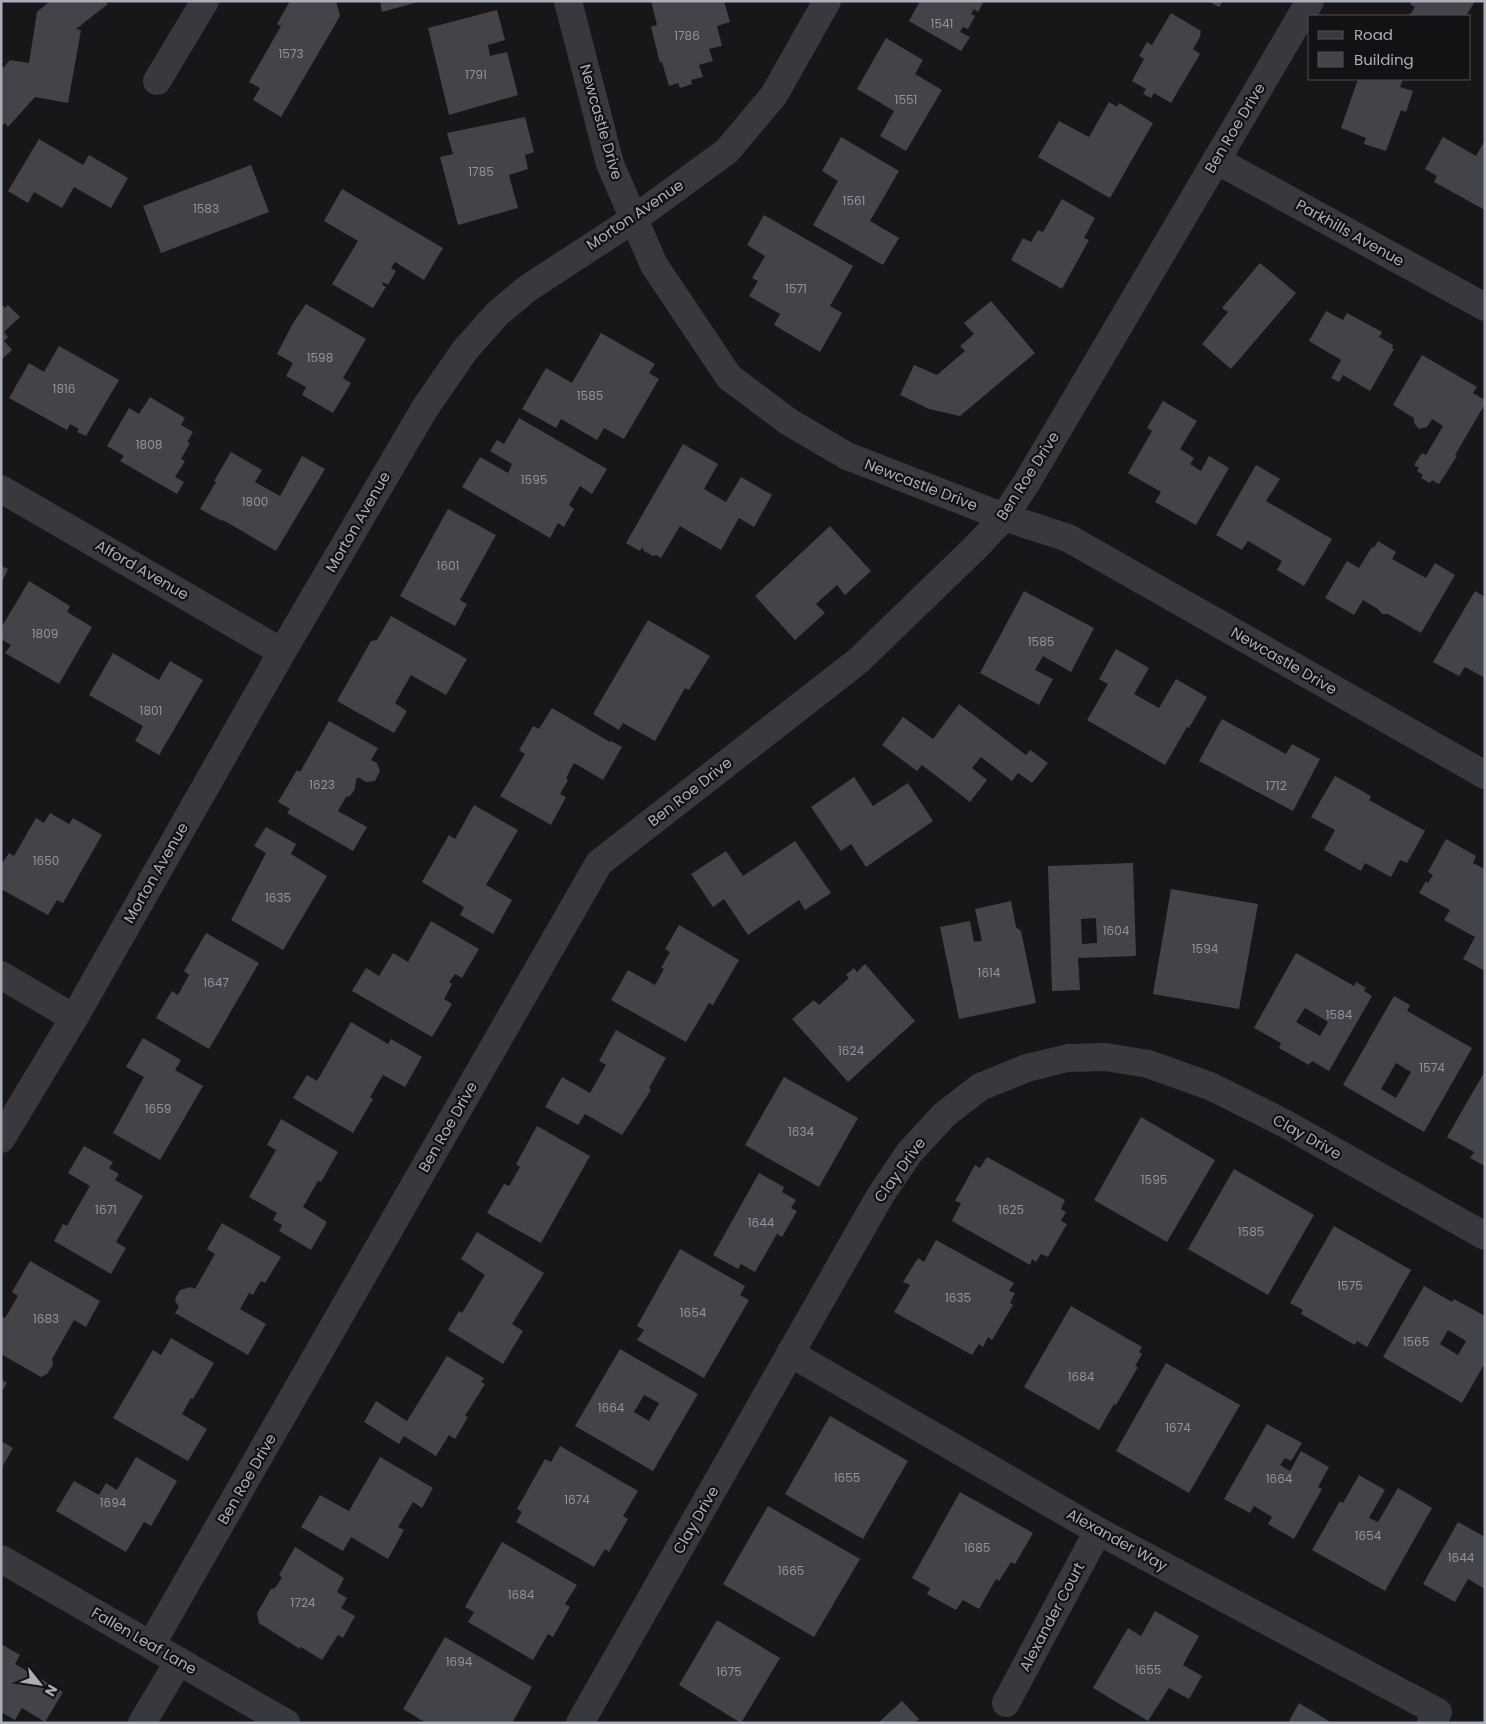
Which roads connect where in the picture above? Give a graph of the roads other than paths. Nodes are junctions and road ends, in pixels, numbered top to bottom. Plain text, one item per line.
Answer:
1 (205, 1) edge
2 (568, 1) edge
3 (827, 1) edge
4 (1310, 1) edge
5 (158, 81) dead end
6 (1216, 160) junction
7 (634, 219) junction
8 (1485, 307) edge
9 (1, 489) edge
10 (1004, 517) junction
11 (282, 652) junction
12 (1485, 775) edge
13 (1, 975) edge
14 (74, 1018) junction
15 (1, 1139) edge
16 (1485, 1236) edge
17 (790, 1353) junction
18 (1098, 1531) junction
19 (1, 1559) edge
20 (151, 1645) junction
21 (179, 1661) junction
22 (1006, 1703) dead end
23 (142, 1723) edge
24 (286, 1723) edge
25 (580, 1723) edge
26 (1431, 1723) edge

1 - 5 street
2 - 7 street, Newcastle Drive
3 - 7 street, Morton Avenue
4 - 6 street, Ben Roe Drive
6 - 8 street, Parkhills Avenue
6 - 10 street, Ben Roe Drive
7 - 10 street, Newcastle Drive
7 - 11 street, Morton Avenue
9 - 11 street, Alford Avenue
10 - 12 street, Newcastle Drive
10 - 20 street, Ben Roe Drive
11 - 14 street, Morton Avenue
13 - 14 street
14 - 15 street, Morton Avenue
16 - 17 street, Clay Drive
17 - 18 street, Alexander Way
17 - 25 street, Clay Drive
18 - 22 street, Alexander Court
18 - 26 street, Alexander Way
19 - 20 street, Fallen Leaf Lane
20 - 21 street, Fallen Leaf Lane
21 - 23 street
21 - 24 street, Fallen Leaf Lane

